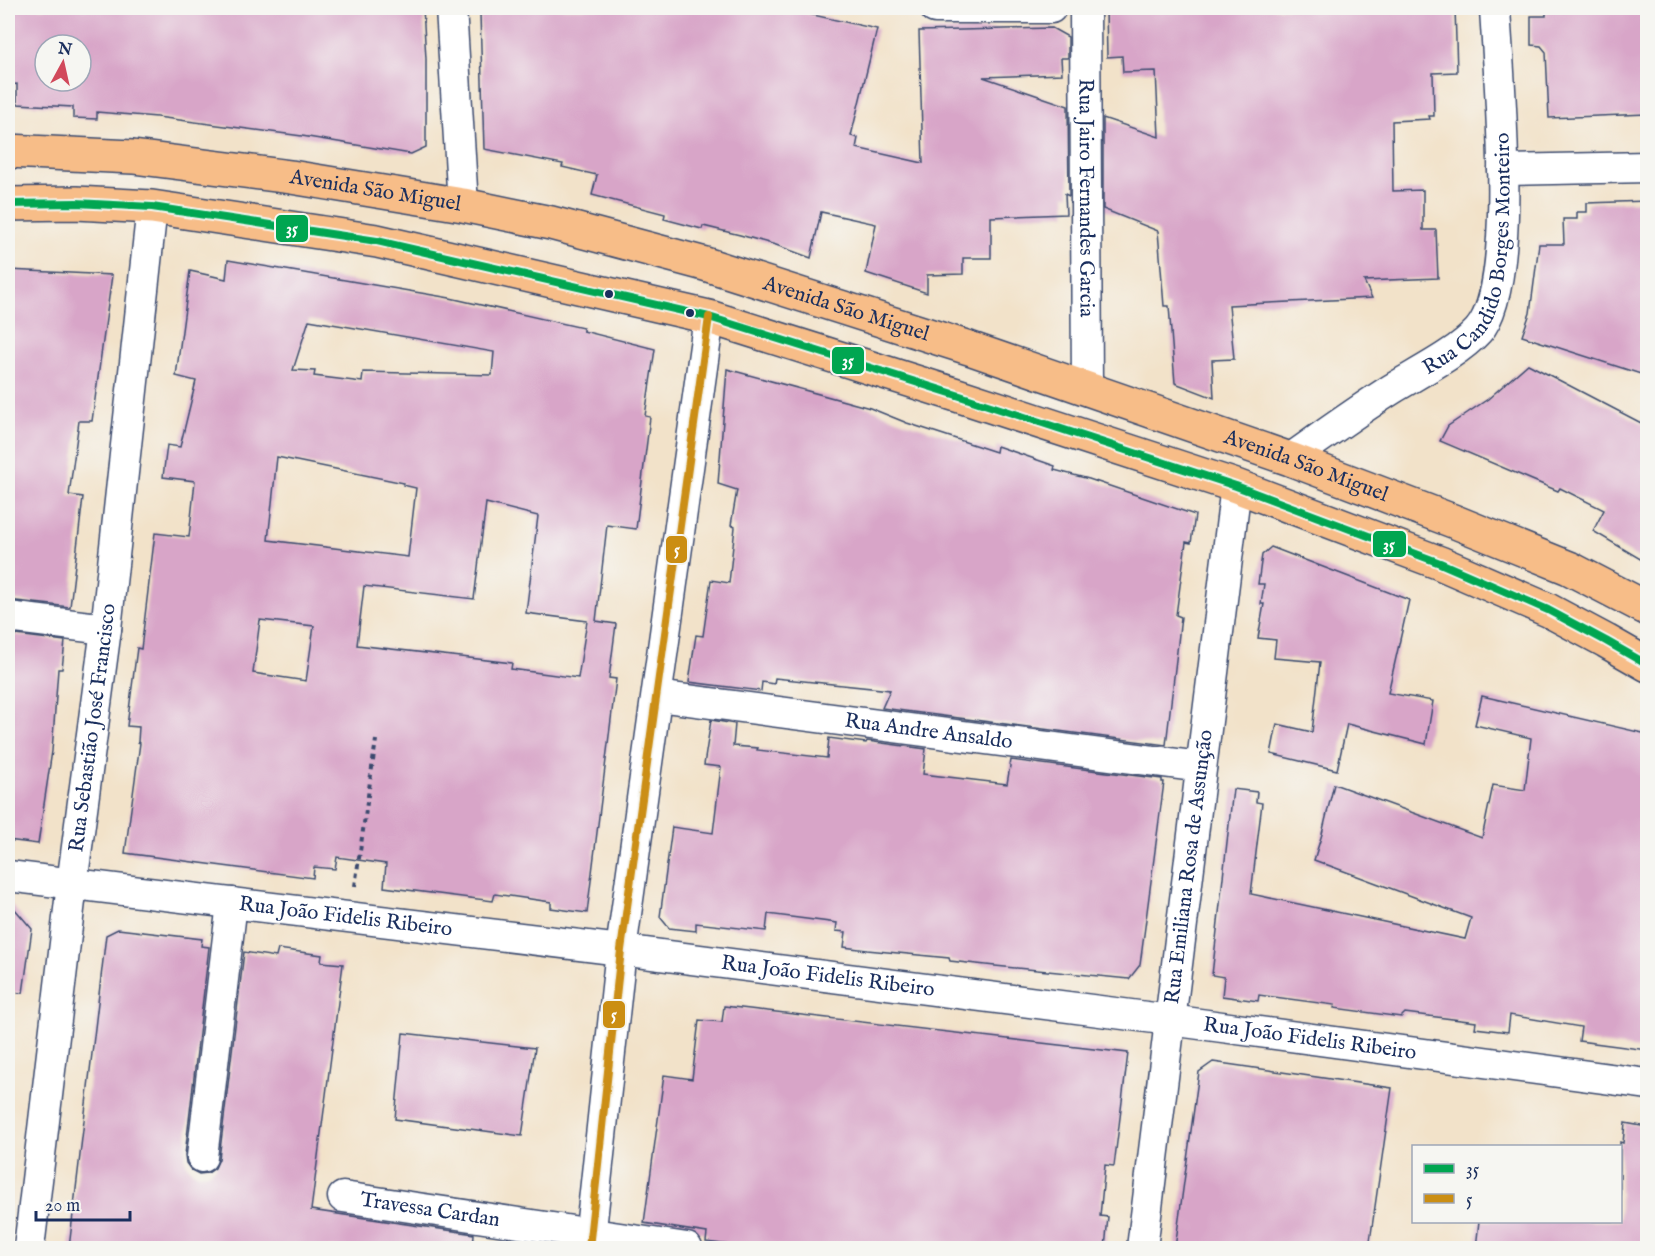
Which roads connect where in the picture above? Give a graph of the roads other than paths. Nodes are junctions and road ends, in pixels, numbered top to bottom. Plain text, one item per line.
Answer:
1 (452, 8) edge
2 (935, 8) edge
3 (1051, 8) edge
4 (1085, 8) edge
5 (1495, 8) edge
6 (8, 151) edge
7 (1647, 167) edge
8 (1503, 170) junction
9 (8, 204) edge
10 (463, 205) junction
11 (152, 207) junction
12 (709, 317) junction
13 (1087, 388) junction
14 (1290, 459) junction
15 (1236, 486) junction
16 (1647, 609) edge
17 (8, 617) edge
18 (106, 629) junction
19 (1647, 665) edge
20 (657, 696) junction
21 (1201, 767) junction
22 (8, 876) edge
23 (72, 884) junction
24 (232, 903) junction
25 (621, 950) junction
26 (1170, 1020) junction
27 (1647, 1084) edge
28 (202, 1157) dead end
29 (343, 1197) dead end
30 (589, 1241) edge
31 (29, 1248) edge
32 (687, 1248) edge
33 (1142, 1248) edge

1 - 10 street
2 - 3 street
4 - 13 street, Rua Jairo Fernandes Garcia
5 - 8 street, Rua Candido Borges Monteiro
6 - 10 main road, Avenida São Miguel
7 - 8 street
8 - 14 street, Rua Candido Borges Monteiro
9 - 11 main road, Avenida São Miguel
10 - 13 main road, Avenida São Miguel
11 - 12 main road, Avenida São Miguel
11 - 18 street, Rua Sebastião José Francisco
12 - 15 main road, Avenida São Miguel
12 - 20 street
13 - 14 main road, Avenida São Miguel
14 - 16 main road, Avenida São Miguel
15 - 19 main road, Avenida São Miguel
15 - 21 street, Rua Emiliana Rosa de Assunção
17 - 18 street
18 - 23 street, Rua Sebastião José Francisco
20 - 21 street, Rua Andre Ansaldo
20 - 25 street
21 - 26 street, Rua Emiliana Rosa de Assunção
22 - 23 street, Rua João Fidelis Ribeiro
23 - 24 street, Rua João Fidelis Ribeiro
23 - 31 street, Rua Sebastião José Francisco
24 - 25 street, Rua João Fidelis Ribeiro
24 - 28 street
25 - 26 street, Rua João Fidelis Ribeiro
25 - 30 street
26 - 27 street, Rua João Fidelis Ribeiro
26 - 33 street, Rua Emiliana Rosa de Assunção
29 - 30 street, Travessa Cardan
30 - 32 street, Travessa Cardan

